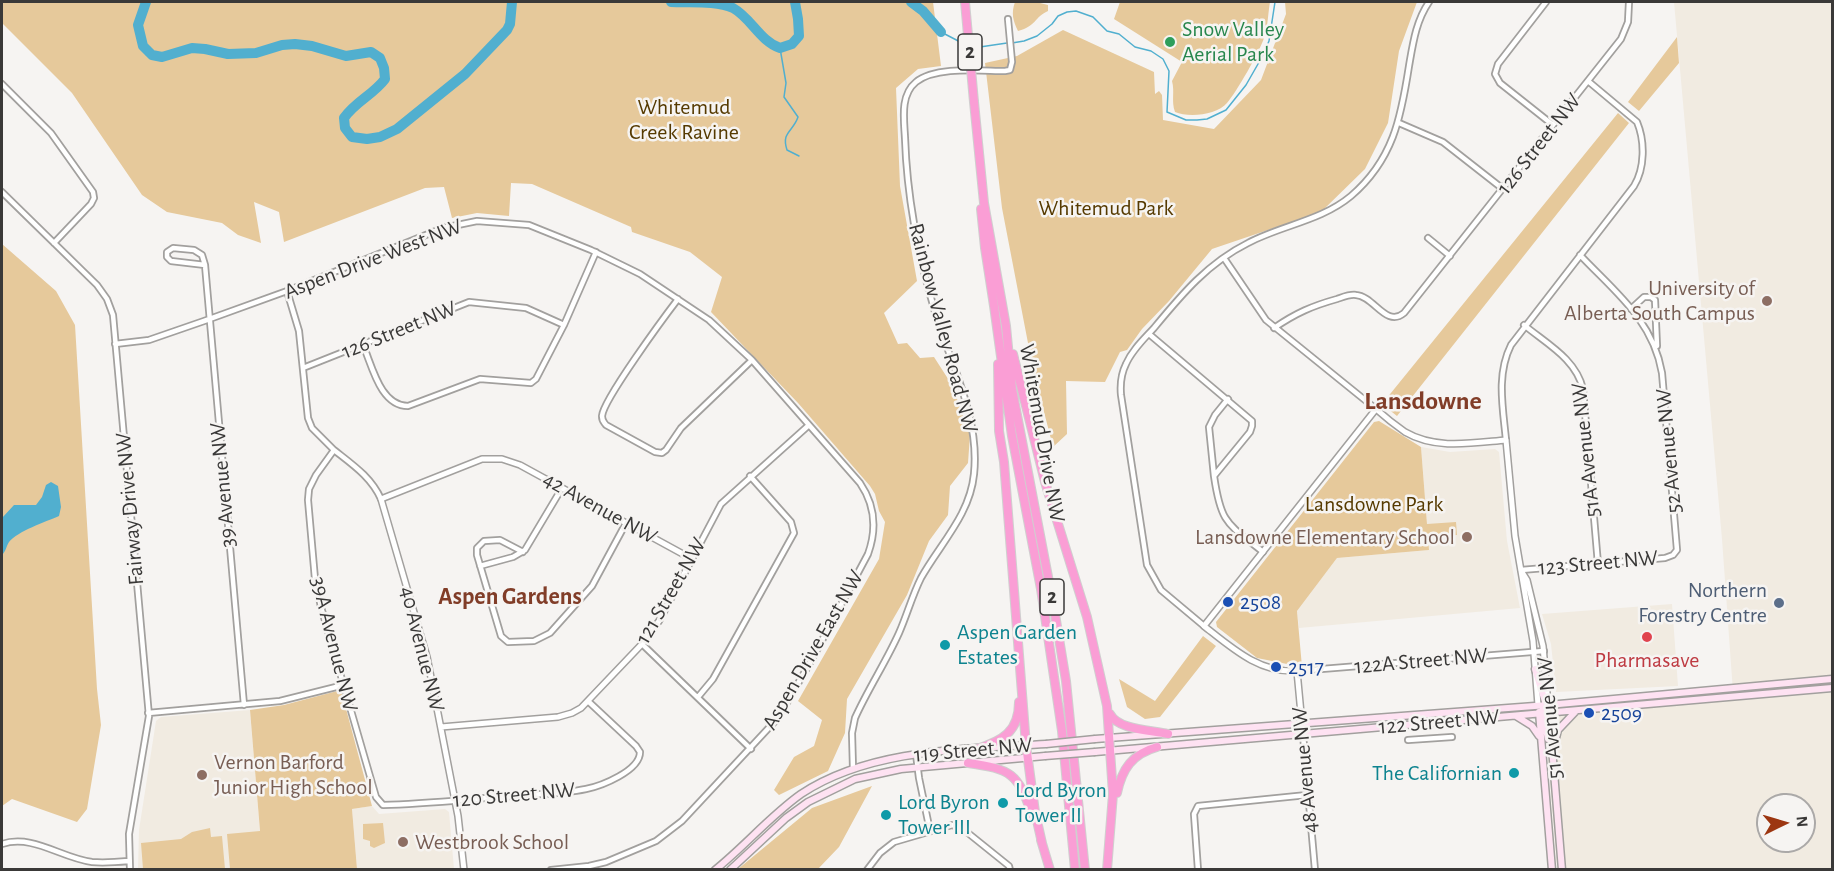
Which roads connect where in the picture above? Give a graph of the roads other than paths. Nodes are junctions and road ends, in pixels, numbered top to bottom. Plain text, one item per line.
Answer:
1 (960, 2) edge
2 (965, 2) edge
3 (1429, 2) edge
4 (1546, 2) edge
5 (1629, 2) edge
6 (1008, 19) dead end
7 (1588, 81) junction
8 (2, 84) edge
9 (972, 102) junction
10 (1399, 123) junction
11 (1553, 125) junction
12 (1503, 189) junction
13 (2, 192) edge
14 (1428, 238) dead end
15 (54, 243) junction
16 (596, 252) junction
17 (1580, 255) junction
18 (1450, 256) junction
19 (1224, 258) junction
20 (205, 265) junction
21 (287, 291) junction
22 (678, 299) junction
23 (1631, 309) junction
24 (210, 319) junction
25 (997, 321) junction
26 (564, 325) junction
27 (1524, 325) junction
28 (1006, 326) junction
29 (1274, 328) junction
30 (1149, 334) junction
31 (116, 344) junction
32 (363, 345) junction
33 (1657, 349) junction
34 (752, 360) junction
35 (303, 368) junction
36 (1228, 399) junction
37 (1376, 409) junction
38 (809, 424) junction
39 (1506, 440) junction
40 (334, 450) junction
41 (750, 476) junction
42 (1214, 476) junction
43 (562, 488) junction
44 (381, 499) junction
45 (874, 522) joint
46 (626, 523) junction
47 (523, 552) junction
48 (1263, 552) junction
49 (1675, 554) joint
50 (692, 559) junction
51 (1598, 564) junction
52 (480, 566) junction
53 (1521, 570) junction
54 (1204, 626) junction
55 (642, 644) junction
56 (1534, 651) junction
57 (1544, 651) junction
58 (1019, 655) junction
59 (1535, 669) joint
60 (1297, 671) junction
61 (1833, 679) edge
62 (344, 685) junction
63 (1833, 688) edge
64 (698, 697) junction
65 (589, 702) junction
66 (243, 705) junction
67 (1544, 705) junction
68 (1107, 706) junction
69 (1576, 711) junction
70 (148, 713) junction
71 (1544, 714) junction
72 (1515, 716) junction
73 (1302, 724) junction
74 (441, 727) junction
75 (1168, 734) junction
76 (1303, 735) junction
77 (1452, 737) dead end
78 (1110, 738) junction
79 (1541, 738) junction
80 (1095, 739) joint
81 (1408, 740) dead end
82 (1026, 745) junction
83 (1157, 747) junction
84 (751, 749) junction
85 (977, 749) junction
86 (1111, 750) junction
87 (1552, 752) junction
88 (916, 754) junction
89 (1045, 756) joint
90 (1028, 757) junction
91 (968, 763) junction
92 (917, 768) junction
93 (853, 769) junction
94 (1554, 776) junction
95 (855, 779) junction
96 (1307, 795) junction
97 (376, 798) joint
98 (455, 801) junction
99 (1113, 809) junction
100 (930, 831) junction
101 (1042, 843) junction
102 (2, 844) edge
103 (129, 861) junction
104 (130, 870) edge
105 (464, 870) edge
106 (551, 870) edge
107 (715, 870) edge
108 (730, 870) edge
109 (867, 870) edge
110 (1010, 870) edge
111 (1050, 870) edge
112 (1075, 870) edge
113 (1085, 870) edge
114 (1107, 870) edge
115 (1198, 870) edge
116 (1315, 870) edge
117 (1552, 870) edge
118 (1562, 870) edge

1 - 9 highway, Whitemud Drive NW / 2, bridge
2 - 9 highway, Whitemud Drive NW / 2, bridge
3 - 10 street
4 - 11 street
5 - 7 street, 126 Street NW
6 - 93 street, Rainbow Valley Road NW
7 - 11 street, 126 Street NW
7 - 17 street
8 - 15 street
9 - 25 highway, Whitemud Drive NW / 2
9 - 28 highway, Whitemud Drive NW / 2
10 - 12 street
10 - 19 street
11 - 12 street, 126 Street NW
12 - 18 street, 126 Street NW
13 - 15 street, Fairway Drive NW
14 - 18 street
15 - 31 street, Fairway Drive NW
16 - 21 street, Aspen Drive West NW
16 - 22 street, Aspen Drive West NW
16 - 26 street
17 - 23 street, 52 Avenue NW
17 - 27 street
18 - 29 street, 126 Street NW
19 - 29 street
19 - 30 street
20 - 20 street
20 - 24 street, 39 Avenue NW
21 - 24 street, Aspen Drive West NW
21 - 35 street
22 - 34 street, Aspen Drive West NW
22 - 34 street
23 - 33 street, 52 Avenue NW
23 - 33 street, 52 Avenue NW
24 - 31 street, Aspen Drive West NW
24 - 66 street, 39 Avenue NW
25 - 58 highway
25 - 112 highway, Whitemud Drive NW / 2
26 - 32 street, 126 Street NW
26 - 32 street
27 - 39 street, 51 Avenue NW
27 - 51 street, 51A Avenue NW
28 - 68 highway
28 - 113 highway, Whitemud Drive NW / 2
29 - 37 street
30 - 36 street
30 - 54 street
31 - 70 street, Fairway Drive NW
32 - 35 street, 126 Street NW
33 - 49 street, 52 Avenue NW
34 - 38 street, Aspen Drive West NW
35 - 40 street
36 - 42 street
36 - 42 street
37 - 39 street
37 - 48 street
38 - 41 street, 121 Street NW
38 - 45 street, Aspen Drive West NW
39 - 53 street, 51 Avenue NW
40 - 44 street, 40 Avenue NW
40 - 62 street, 39A Avenue NW
41 - 50 street, 121 Street NW
41 - 64 street
42 - 48 street
43 - 44 street, 42 Avenue NW
43 - 46 street, 42 Avenue NW
43 - 47 street
44 - 74 street, 40 Avenue NW
45 - 84 street, Aspen Drive East NW
46 - 50 street, 42 Avenue NW
46 - 52 street
47 - 52 street
47 - 52 street
48 - 54 street
49 - 51 street, 123 Street NW
50 - 55 street, 121 Street NW
51 - 53 street, 123 Street NW
53 - 56 street, 51 Avenue NW
53 - 57 street, 51 Avenue NW
54 - 60 street
55 - 64 street
55 - 65 street, 121 Street NW
56 - 57 street, 122A Street NW
56 - 59 street, 51 Avenue NW
56 - 60 street, 122A Street NW
57 - 67 street, 51 Avenue NW
58 - 82 highway
58 - 85 highway
59 - 67 main road
60 - 73 street, 48 Avenue NW
61 - 67 main road, 122 Street NW
62 - 66 street
62 - 97 street, 39A Avenue NW
63 - 69 main road, 122 Street NW
64 - 84 street
65 - 74 street, 121 Street NW
65 - 98 street, 120 Street NW
66 - 70 street
67 - 71 main road, 51 Avenue NW
67 - 73 main road, 122 Street NW
68 - 75 highway
68 - 78 highway
69 - 71 main road, 122 Street NW
69 - 87 main road
70 - 103 street, Fairway Drive NW
71 - 72 main road, 122 Street NW
71 - 79 main road, 51 Avenue NW
71 - 87 main road, 51 Avenue NW
71 - 94 main road
72 - 76 main road, 122 Street NW
72 - 79 main road
73 - 75 main road, 122 Street NW
73 - 76 street, 48 Avenue NW
74 - 98 street, 40 Avenue NW
75 - 78 main road, 122 Street NW
76 - 83 main road, 122 Street NW
76 - 96 street, 48 Avenue NW
77 - 81 street
78 - 80 main road, 122 Street NW
78 - 86 highway
79 - 117 main road, 51 Avenue NW
80 - 82 main road, 119 Street NW, bridge
82 - 85 main road, 119 Street NW
82 - 90 highway
83 - 86 main road, 122 Street NW
83 - 99 highway
84 - 106 street, Aspen Drive East NW
85 - 88 main road, 119 Street NW
86 - 89 main road, 122 Street NW, bridge
86 - 99 highway
87 - 94 main road, 51 Avenue NW
88 - 92 street
88 - 93 main road, 119 Street NW
89 - 90 main road, 119 Street NW
90 - 91 main road, 119 Street NW
90 - 101 highway
91 - 92 main road, 119 Street NW
91 - 101 highway
92 - 95 main road, 119 Street NW
92 - 100 street
93 - 95 street
93 - 107 main road, 119 Street NW
94 - 118 main road, 51 Avenue NW
95 - 108 main road, 119 Street NW
96 - 115 street
96 - 116 street, 48 Avenue NW
97 - 98 street, 120 Street NW
98 - 105 street, 40 Avenue NW
99 - 114 highway
100 - 109 street
100 - 110 street
101 - 111 highway
102 - 103 street
103 - 104 street, Fairway Drive NW

